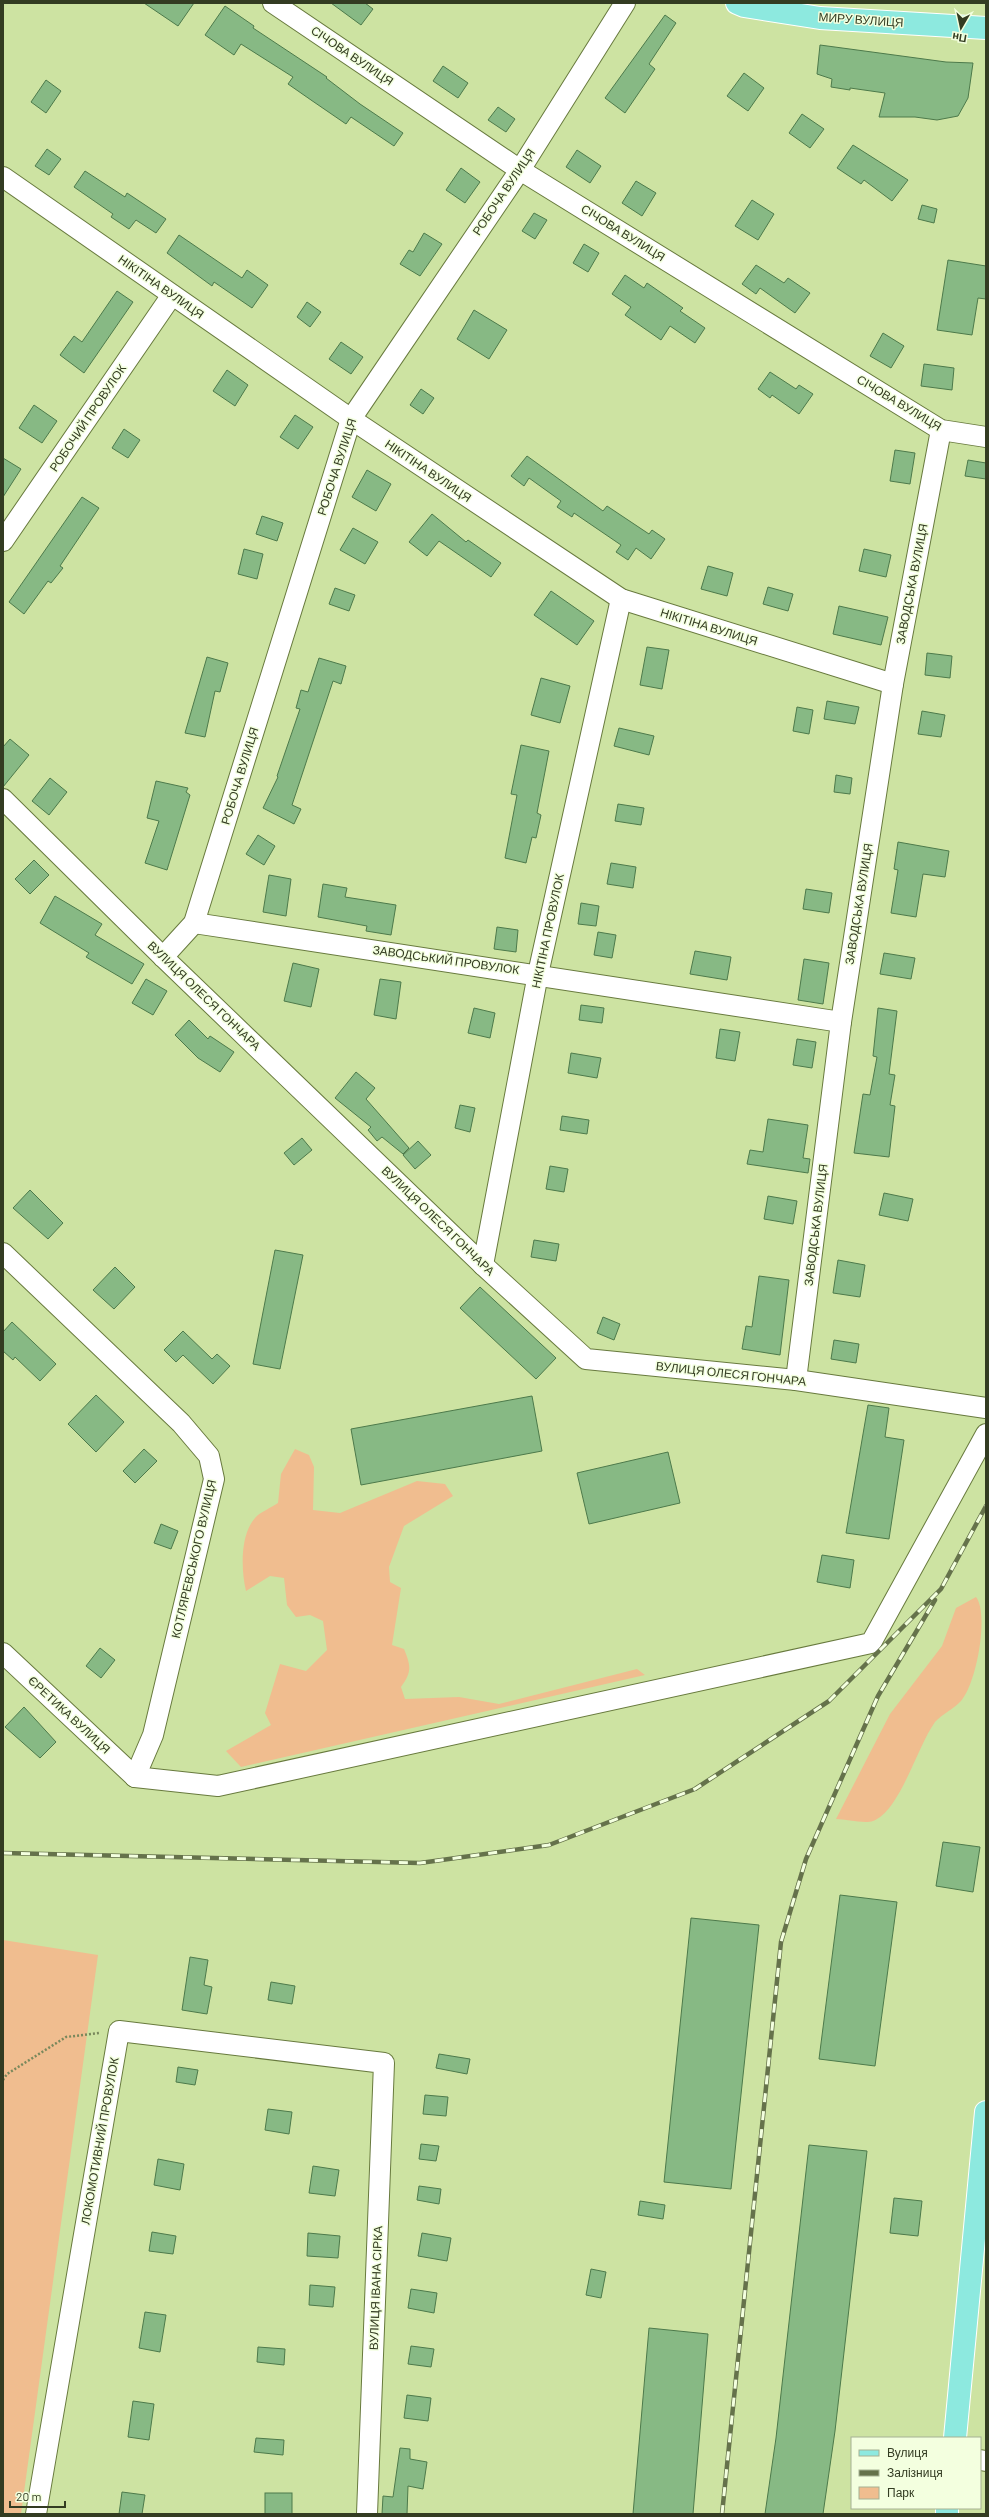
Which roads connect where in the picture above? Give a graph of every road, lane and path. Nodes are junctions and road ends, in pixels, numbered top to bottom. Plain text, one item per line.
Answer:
1 (273, 3) edge
2 (625, 3) edge
3 (737, 3) edge
4 (986, 28) edge
5 (520, 170) junction
6 (3, 177) edge
7 (172, 295) junction
8 (351, 419) junction
9 (941, 430) junction
10 (986, 437) edge
11 (3, 541) edge
12 (620, 599) junction
13 (893, 684) junction
14 (3, 799) edge
15 (194, 923) junction
16 (163, 957) junction
17 (538, 974) junction
18 (841, 1022) junction
19 (3, 1253) edge
20 (484, 1265) junction
21 (796, 1380) junction
22 (986, 1408) edge
23 (986, 1434) edge
24 (3, 1653) edge
25 (135, 1777) junction
26 (119, 2031) junction
27 (3, 2080) edge
28 (986, 2112) edge
29 (955, 2437) edge
30 (36, 2514) edge
31 (367, 2514) edge

1 - 5 street, СІЧОВА ВУЛИЦЯ
2 - 5 street, РОБОЧА ВУЛИЦЯ
3 - 4 main road, МИРУ ВУЛИЦЯ
5 - 8 street, РОБОЧА ВУЛИЦЯ
5 - 9 street, СІЧОВА ВУЛИЦЯ
6 - 7 street, НІКІТІНА ВУЛИЦЯ
7 - 8 street, НІКІТІНА ВУЛИЦЯ
7 - 11 street, РОБОЧИЙ ПРОВУЛОК
8 - 12 street, НІКІТІНА ВУЛИЦЯ
8 - 15 street, РОБОЧА ВУЛИЦЯ
9 - 10 street, СІЧОВА ВУЛИЦЯ
9 - 13 street, ЗАВОДСЬКА ВУЛИЦЯ
12 - 13 street, НІКІТІНА ВУЛИЦЯ
12 - 17 street, НІКІТІНА ПРОВУЛОК
13 - 18 street, ЗАВОДСЬКА ВУЛИЦЯ
14 - 16 street, ВУЛИЦЯ ОЛЕСЯ ГОНЧАРА
15 - 16 street, РОБОЧА ВУЛИЦЯ
15 - 17 street, ЗАВОДСЬКИЙ ПРОВУЛОК
16 - 20 street, ВУЛИЦЯ ОЛЕСЯ ГОНЧАРА
17 - 18 street, ЗАВОДСЬКИЙ ПРОВУЛОК
17 - 20 street, НІКІТІНА ПРОВУЛОК
18 - 21 street, ЗАВОДСЬКА ВУЛИЦЯ
19 - 25 street, КОТЛЯРЕВСЬКОГО ВУЛИЦЯ
20 - 21 street, ВУЛИЦЯ ОЛЕСЯ ГОНЧАРА
21 - 22 street, ВУЛИЦЯ ОЛЕСЯ ГОНЧАРА
23 - 25 street
24 - 25 street, ЄРЕТИКА ВУЛИЦЯ
26 - 27 path
26 - 30 street, ЛОКОМОТИВНИЙ ПРОВУЛОК
26 - 31 street, ВУЛИЦЯ ІВАНА СІРКА
28 - 29 main road

